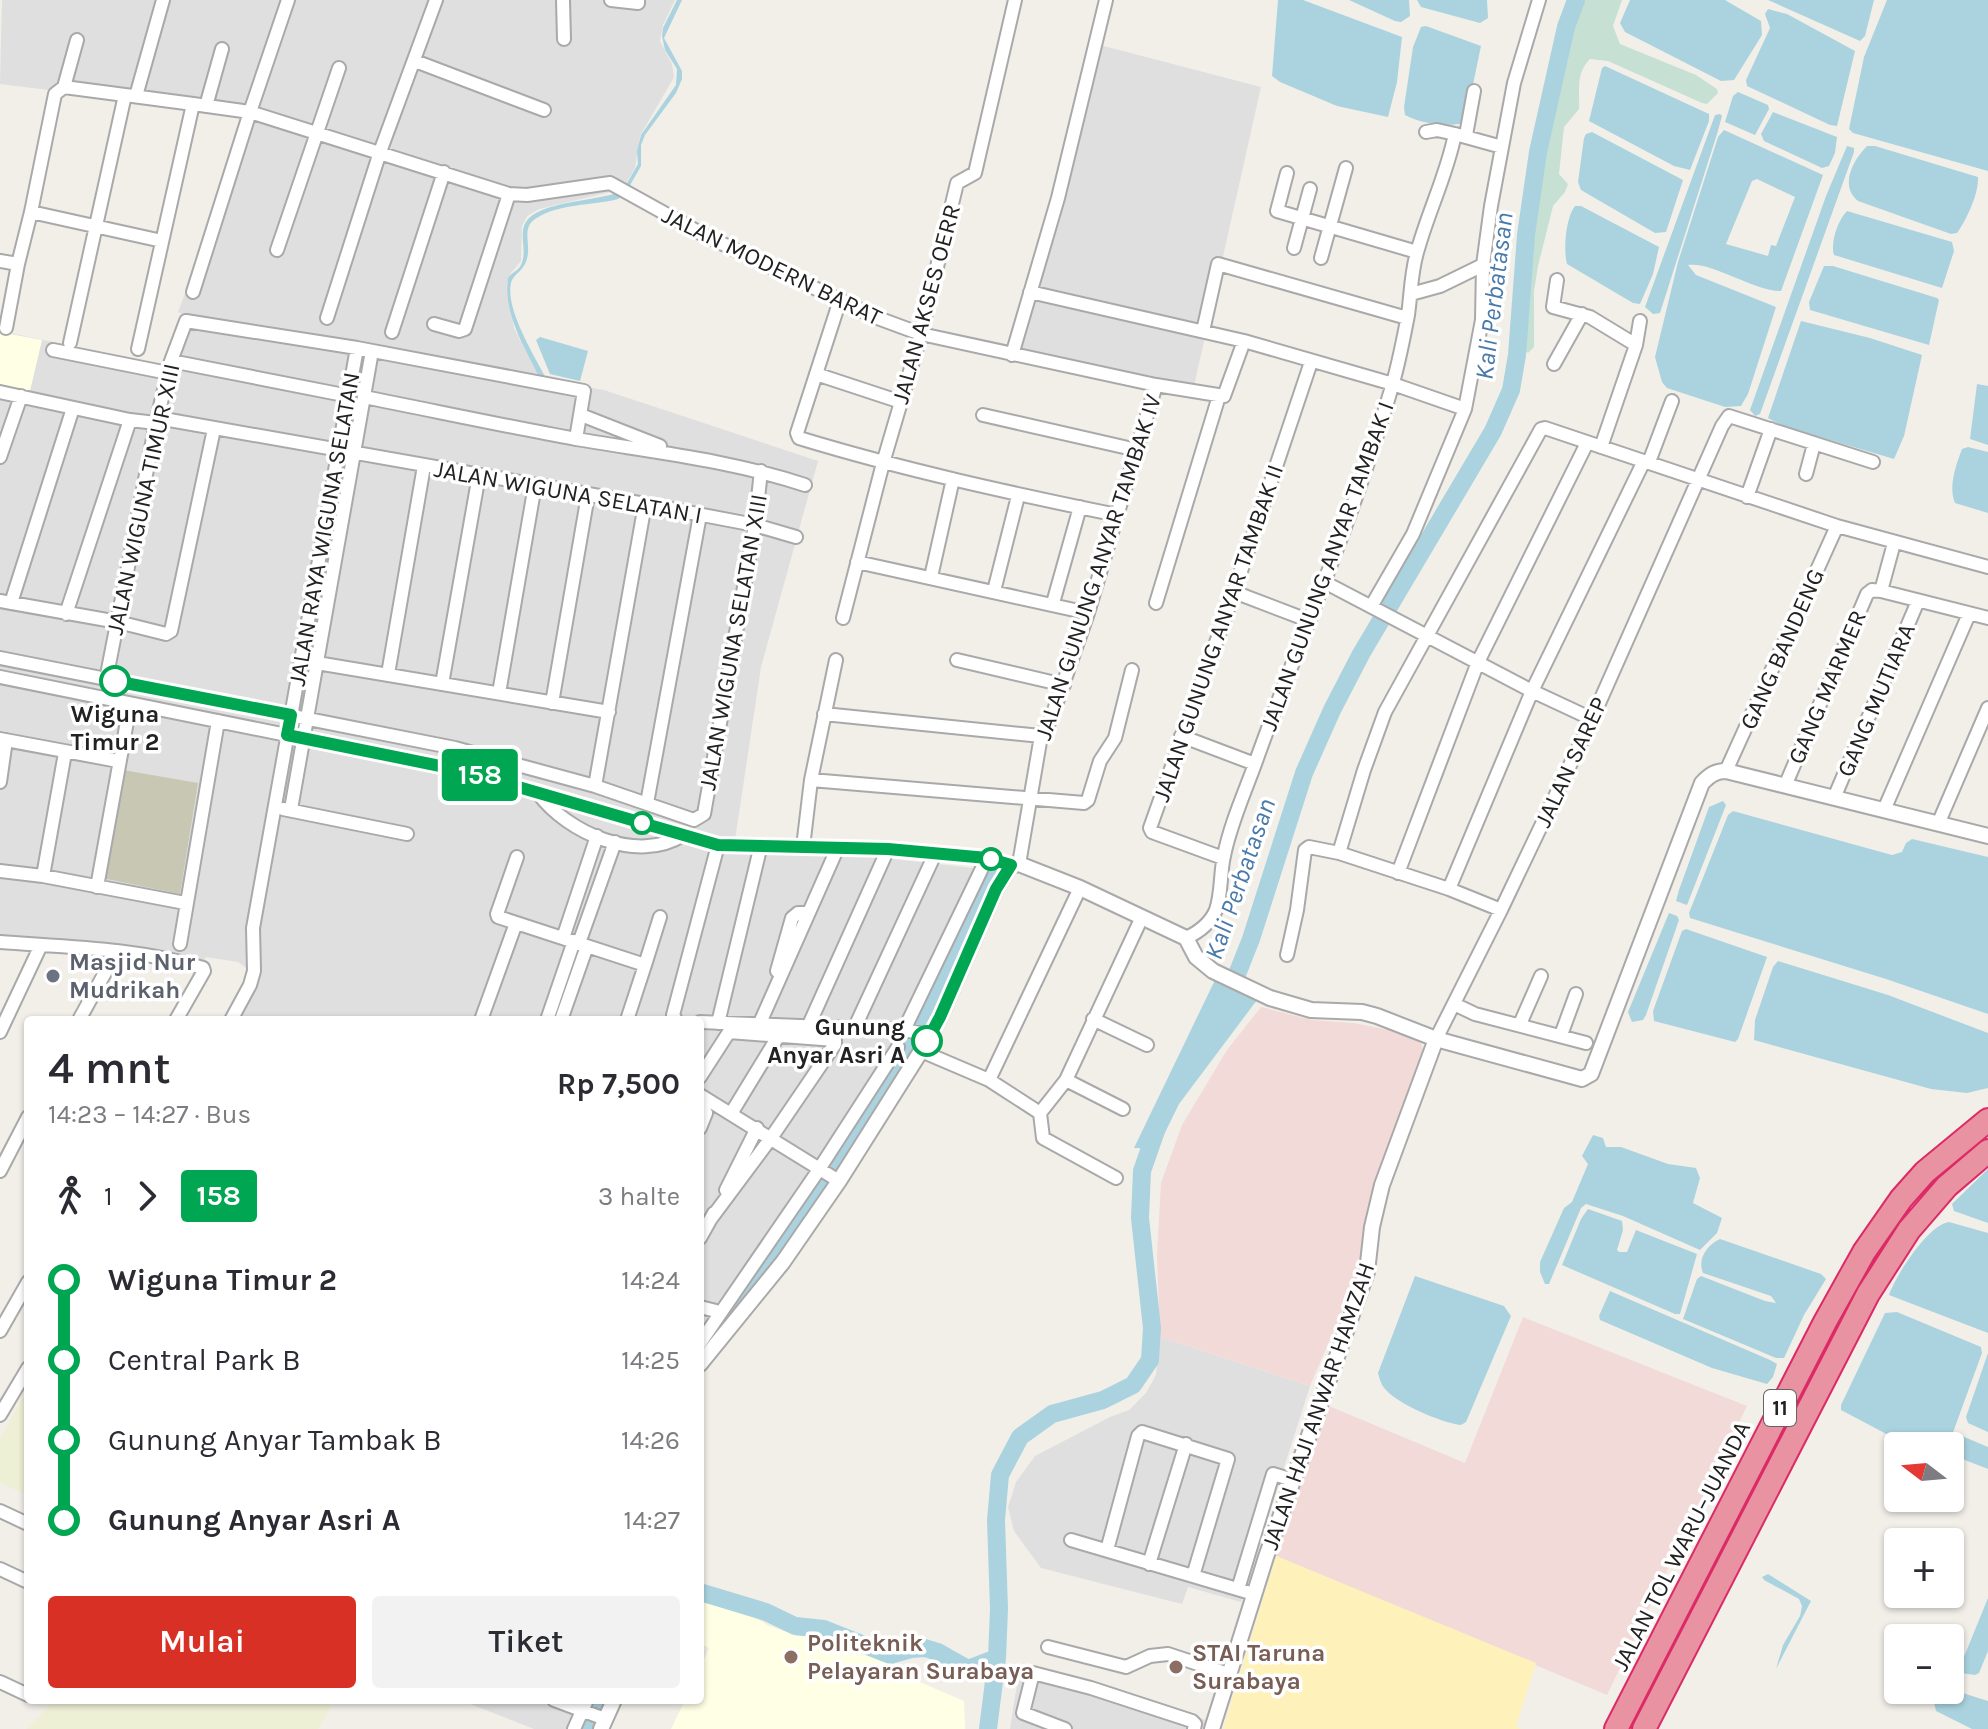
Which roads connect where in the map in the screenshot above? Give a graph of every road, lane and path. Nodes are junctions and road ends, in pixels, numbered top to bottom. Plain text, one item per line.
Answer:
1 (163, 0) edge
2 (288, 0) edge
3 (436, 0) edge
4 (563, 0) edge
5 (611, 0) edge
6 (1015, 0) edge
7 (1106, 0) edge
8 (1539, 0) edge
9 (638, 1) edge
10 (564, 39) dead end
11 (77, 40) dead end
12 (222, 49) dead end
13 (415, 61) junction
14 (339, 68) dead end
15 (64, 87) junction
16 (1474, 91) dead end
17 (130, 95) junction
18 (199, 105) junction
19 (544, 110) dead end
20 (250, 112) junction
21 (316, 132) junction
22 (1426, 132) dead end
23 (1461, 134) junction
24 (1502, 147) junction
25 (380, 152) junction
26 (1346, 168) dead end
27 (444, 172) junction
28 (1287, 173) dead end
29 (1310, 189) dead end
30 (509, 194) junction
31 (31, 212) junction
32 (1302, 218) junction
33 (98, 226) junction
34 (1330, 226) junction
35 (162, 241) junction
36 (1294, 248) dead end
37 (277, 250) dead end
38 (1417, 252) junction
39 (1321, 258) dead end
40 (0, 261) edge
41 (18, 264) junction
42 (1483, 265) junction
43 (1557, 280) dead end
44 (193, 292) dead end
45 (1030, 292) junction
46 (1411, 294) junction
47 (840, 300) junction
48 (1582, 314) junction
49 (327, 318) dead end
50 (1407, 318) junction
51 (1640, 321) dead end
52 (434, 324) dead end
53 (6, 328) dead end
54 (1203, 331) junction
55 (392, 332) dead end
56 (921, 334) junction
57 (1244, 341) junction
58 (70, 343) dead end
59 (1636, 345) junction
60 (357, 348) junction
61 (138, 349) dead end
62 (53, 350) dead end
63 (372, 351) junction
64 (1012, 355) junction
65 (1311, 362) junction
66 (1554, 364) dead end
67 (170, 367) junction
68 (816, 374) junction
69 (1156, 385) junction
70 (1392, 388) junction
71 (0, 392) edge
72 (21, 396) junction
73 (349, 396) junction
74 (1219, 396) junction
75 (364, 397) junction
76 (1672, 401) dead end
77 (901, 402) junction
78 (73, 408) junction
79 (1465, 409) junction
80 (581, 415) junction
81 (983, 415) dead end
82 (130, 420) junction
83 (157, 420) junction
84 (214, 429) junction
85 (1771, 429) junction
86 (576, 439) junction
87 (1587, 443) junction
88 (1603, 443) junction
89 (1814, 444) junction
90 (339, 450) junction
91 (1137, 450) junction
92 (354, 453) junction
93 (683, 455) junction
94 (0, 457) edge
95 (1648, 458) junction
96 (1873, 462) dead end
97 (883, 463) junction
98 (424, 466) junction
99 (761, 471) junction
100 (1806, 474) dead end
101 (479, 475) junction
102 (1699, 477) junction
103 (953, 479) junction
104 (535, 485) junction
105 (805, 485) dead end
106 (1749, 492) junction
107 (588, 495) junction
108 (1018, 496) junction
109 (645, 504) junction
110 (1080, 507) junction
111 (700, 515) junction
112 (1117, 515) junction
113 (755, 525) junction
114 (1837, 526) junction
115 (796, 537) dead end
116 (1894, 543) junction
117 (857, 562) junction
118 (1988, 567) edge
119 (931, 577) junction
120 (1326, 583) junction
121 (1882, 588) junction
122 (994, 591) junction
123 (1234, 592) junction
124 (1918, 601) junction
125 (5, 602) edge
126 (1053, 603) junction
127 (1156, 603) dead end
128 (1374, 606) junction
129 (1088, 613) junction
130 (66, 614) junction
131 (1969, 614) junction
132 (843, 618) dead end
133 (1988, 618) edge
134 (1310, 621) junction
135 (118, 622) junction
136 (1426, 635) junction
137 (0, 658) edge
138 (836, 660) dead end
139 (957, 660) dead end
140 (1478, 662) junction
141 (317, 663) junction
142 (29, 665) junction
143 (1132, 670) dead end
144 (388, 674) junction
145 (0, 677) edge
146 (106, 680) junction
147 (25, 682) junction
148 (442, 684) junction
149 (1064, 685) junction
150 (1532, 691) junction
151 (499, 693) junction
152 (552, 703) junction
153 (130, 705) junction
154 (1988, 708) edge
155 (609, 712) junction
156 (824, 714) junction
157 (291, 715) junction
158 (308, 719) junction
159 (1592, 719) junction
160 (217, 725) junction
161 (287, 735) junction
162 (1041, 736) junction
163 (1181, 736) junction
164 (3, 740) edge
165 (304, 740) junction
166 (65, 753) junction
167 (118, 761) junction
168 (1255, 764) junction
169 (1726, 771) junction
170 (811, 780) junction
171 (0, 782) edge
172 (595, 786) junction
173 (1785, 786) junction
174 (538, 792) junction
175 (1029, 798) junction
176 (1834, 798) junction
177 (647, 803) junction
178 (275, 808) junction
179 (291, 809) junction
180 (1884, 810) junction
181 (1938, 824) junction
182 (407, 834) dead end
183 (683, 835) junction
184 (597, 836) junction
185 (1988, 836) edge
186 (615, 842) junction
187 (718, 845) junction
188 (761, 845) junction
189 (803, 847) junction
190 (838, 847) junction
191 (888, 849) junction
192 (1339, 853) junction
193 (935, 854) junction
194 (517, 857) dead end
195 (987, 858) junction
196 (1223, 858) junction
197 (1015, 864) junction
198 (0, 871) edge
199 (1398, 873) junction
200 (43, 876) junction
201 (97, 887) junction
202 (1080, 888) junction
203 (1449, 889) junction
204 (185, 903) junction
205 (1501, 910) junction
206 (660, 917) dead end
207 (1142, 917) junction
208 (516, 923) junction
209 (1186, 938) junction
210 (0, 942) edge
211 (576, 942) junction
212 (180, 944) dead end
213 (41, 945) junction
214 (117, 951) junction
215 (1287, 955) dead end
216 (645, 965) junction
217 (1541, 976) dead end
218 (1576, 994) dead end
219 (1451, 1014) junction
220 (81, 1016) edge
221 (178, 1016) edge
222 (233, 1016) edge
223 (482, 1016) edge
224 (548, 1016) edge
225 (562, 1016) edge
226 (628, 1016) edge
227 (674, 1016) edge
228 (1093, 1019) junction
229 (704, 1022) edge
230 (718, 1023) junction
231 (1520, 1024) junction
232 (759, 1025) junction
233 (808, 1027) junction
234 (854, 1029) junction
235 (0, 1032) edge
236 (916, 1032) junction
237 (779, 1035) junction
238 (1561, 1035) junction
239 (1436, 1039) junction
240 (1586, 1043) dead end
241 (1147, 1045) dead end
242 (898, 1047) dead end
243 (921, 1051) junction
244 (704, 1070) edge
245 (989, 1080) junction
246 (1066, 1080) junction
247 (704, 1097) edge
248 (1123, 1109) dead end
249 (732, 1112) junction
250 (1040, 1113) junction
251 (1988, 1120) edge
252 (24, 1125) edge
253 (757, 1128) junction
254 (769, 1142) junction
255 (1988, 1151) edge
256 (0, 1171) edge
257 (827, 1178) junction
258 (1116, 1178) dead end
259 (710, 1220) junction
260 (704, 1231) edge
261 (24, 1289) edge
262 (704, 1308) edge
263 (720, 1312) junction
264 (0, 1331) edge
265 (704, 1337) edge
266 (704, 1359) edge
267 (24, 1375) edge
268 (0, 1415) edge
269 (1186, 1444) junction
270 (1293, 1480) junction
271 (0, 1511) edge
272 (24, 1522) edge
273 (1071, 1540) dead end
274 (1107, 1550) junction
275 (1149, 1564) junction
276 (0, 1569) edge
277 (1193, 1576) junction
278 (24, 1580) edge
279 (1238, 1589) junction
280 (1254, 1594) junction
281 (1048, 1647) dead end
282 (1228, 1674) junction
283 (0, 1682) edge
284 (24, 1693) edge
285 (612, 1704) edge
286 (584, 1707) edge
287 (602, 1722) edge
288 (574, 1729) edge
289 (1065, 1729) edge
290 (1194, 1729) edge
291 (1212, 1729) edge
292 (1616, 1729) edge
293 (1644, 1729) edge

1 - 17 street
2 - 20 street
3 - 13 street
4 - 10 street
5 - 9 street
6 - 56 street, JALAN AKSES OERR
7 - 45 street
8 - 24 street
11 - 15 street
12 - 18 street
13 - 19 street
13 - 25 street
14 - 21 street
15 - 17 street, JALAN MODERN BARAT
15 - 31 street
16 - 23 street, JALAN GUNUNG ANYAR TAMBAK I
17 - 18 street, JALAN MODERN BARAT
17 - 33 street
18 - 20 street, JALAN MODERN BARAT
18 - 35 street
20 - 21 street, JALAN MODERN BARAT
20 - 44 street
21 - 25 street, JALAN MODERN BARAT
21 - 37 street
22 - 23 street
23 - 24 street
23 - 38 street, JALAN GUNUNG ANYAR TAMBAK I
24 - 42 street
25 - 27 street, JALAN MODERN BARAT
25 - 49 street
26 - 34 street
27 - 30 street, JALAN MODERN BARAT
27 - 55 street
28 - 32 street
29 - 32 street
30 - 47 street, JALAN MODERN BARAT
30 - 52 street
31 - 33 street
31 - 41 street
32 - 34 street
32 - 36 street
33 - 35 street
33 - 58 street
34 - 38 street
34 - 39 street
35 - 61 street
38 - 46 street, JALAN GUNUNG ANYAR TAMBAK I
40 - 41 street
41 - 53 street
42 - 46 street
42 - 79 street
43 - 48 street
45 - 54 street
45 - 64 street
46 - 50 street, JALAN GUNUNG ANYAR TAMBAK I
47 - 56 street, JALAN MODERN BARAT
47 - 68 street
48 - 59 street
48 - 66 street
50 - 54 street
50 - 70 street, JALAN GUNUNG ANYAR TAMBAK I
51 - 59 street
54 - 57 street
56 - 64 street, JALAN MODERN BARAT
56 - 77 street, JALAN AKSES OERR
57 - 65 street
57 - 74 street
59 - 88 street
60 - 63 street, JALAN RAYA WIGUNA SELATAN
60 - 67 street, JALAN WIGUNA TIMUR XIII
60 - 73 street, JALAN RAYA WIGUNA SELATAN
62 - 67 street
63 - 75 street, JALAN RAYA WIGUNA SELATAN
63 - 80 street
64 - 69 street, JALAN MODERN BARAT
65 - 70 street
65 - 123 street, JALAN GUNUNG ANYAR TAMBAK II
67 - 73 street
67 - 83 street, JALAN WIGUNA TIMUR XIII
68 - 77 street
68 - 97 street
69 - 74 street, JALAN GUNUNG ANYAR TAMBAK IV
69 - 91 street, JALAN GUNUNG ANYAR TAMBAK IV
70 - 79 street
70 - 120 street, JALAN GUNUNG ANYAR TAMBAK I
71 - 72 street, JALAN WIGUNA SELATAN I
72 - 78 street, JALAN WIGUNA SELATAN I
72 - 94 street
73 - 90 street, JALAN RAYA WIGUNA SELATAN
74 - 127 street
75 - 86 street
75 - 92 street, JALAN RAYA WIGUNA SELATAN
76 - 95 street
77 - 97 street, JALAN AKSES OERR
78 - 82 street, JALAN WIGUNA SELATAN I
78 - 125 street
79 - 128 street
80 - 86 street
80 - 93 street
81 - 91 street
82 - 83 street, JALAN WIGUNA SELATAN I
82 - 130 street
83 - 84 street, JALAN WIGUNA SELATAN I
83 - 135 street, JALAN WIGUNA TIMUR XIII
84 - 90 street, JALAN WIGUNA SELATAN I
84 - 135 street
85 - 89 street
85 - 102 street, JALAN SAREP
85 - 106 street
86 - 93 street
87 - 88 street
87 - 136 street
87 - 140 street
88 - 95 street
89 - 96 street
89 - 100 street
90 - 92 street, JALAN WIGUNA SELATAN I
90 - 157 street, JALAN RAYA WIGUNA SELATAN
91 - 112 street, JALAN GUNUNG ANYAR TAMBAK IV
92 - 98 street, JALAN WIGUNA SELATAN I
92 - 141 street, JALAN RAYA WIGUNA SELATAN
93 - 99 street
95 - 102 street
95 - 150 street
97 - 103 street
97 - 117 street, JALAN AKSES OERR
98 - 101 street, JALAN WIGUNA SELATAN I
98 - 144 street
99 - 105 street
99 - 113 street, JALAN WIGUNA SELATAN XIII
101 - 104 street, JALAN WIGUNA SELATAN I
101 - 148 street
102 - 106 street
102 - 159 street, JALAN SAREP
103 - 108 street
103 - 119 street
104 - 107 street, JALAN WIGUNA SELATAN I
104 - 151 street
106 - 114 street
107 - 109 street, JALAN WIGUNA SELATAN I
107 - 152 street
108 - 110 street
108 - 122 street
109 - 111 street, JALAN WIGUNA SELATAN I
109 - 155 street
110 - 112 street
110 - 126 street
111 - 113 street, JALAN WIGUNA SELATAN I
111 - 177 street
112 - 129 street, JALAN GUNUNG ANYAR TAMBAK IV
113 - 115 street, JALAN WIGUNA SELATAN I
113 - 177 street, JALAN WIGUNA SELATAN XIII
114 - 116 street
114 - 169 street, GANG BANDENG
116 - 118 street
116 - 121 street
117 - 119 street
117 - 132 street, JALAN AKSES OERR
119 - 122 street
120 - 128 street
120 - 134 street, JALAN GUNUNG ANYAR TAMBAK I
121 - 124 street, GANG MARMER
121 - 173 street, GANG MARMER
122 - 126 street
123 - 134 street
123 - 163 street, JALAN GUNUNG ANYAR TAMBAK II
124 - 131 street, GANG MARMER
124 - 176 street, GANG MUTIARA
125 - 130 street
126 - 129 street
128 - 136 street
129 - 149 street, JALAN GUNUNG ANYAR TAMBAK IV
130 - 135 street
131 - 133 street, GANG MARMER
131 - 180 street
134 - 168 street, JALAN GUNUNG ANYAR TAMBAK I
135 - 146 street, JALAN WIGUNA TIMUR XIII
136 - 140 street
136 - 192 street
137 - 142 street
138 - 156 street
139 - 149 street
140 - 150 street
140 - 199 street
141 - 144 street
141 - 158 street, JALAN RAYA WIGUNA SELATAN
142 - 146 street
142 - 147 street
143 - 175 street
144 - 148 street
145 - 147 street
146 - 157 street
147 - 153 street
148 - 151 street
149 - 162 street, JALAN GUNUNG ANYAR TAMBAK IV
150 - 159 street
150 - 203 street
151 - 152 street
152 - 155 street
153 - 160 street
153 - 167 street
154 - 181 street
155 - 172 street
156 - 162 street
156 - 170 street
157 - 158 street
157 - 161 street, JALAN RAYA WIGUNA SELATAN
158 - 165 street, JALAN RAYA WIGUNA SELATAN
158 - 172 street
159 - 205 street, JALAN SAREP
160 - 161 street
160 - 204 street
161 - 165 street
161 - 178 street, JALAN RAYA WIGUNA SELATAN
162 - 175 street, JALAN GUNUNG ANYAR TAMBAK IV
163 - 168 street
163 - 196 street, JALAN GUNUNG ANYAR TAMBAK II
164 - 166 street
164 - 171 street
165 - 174 street
165 - 179 street, JALAN RAYA WIGUNA SELATAN
166 - 167 street
166 - 200 street
167 - 201 street
168 - 196 street, JALAN GUNUNG ANYAR TAMBAK I
169 - 173 street
169 - 239 street
170 - 175 street
170 - 189 street
172 - 177 street
173 - 176 street
174 - 183 street
174 - 184 street
175 - 197 street, JALAN GUNUNG ANYAR TAMBAK IV
176 - 180 street
178 - 179 street
178 - 222 street, JALAN RAYA WIGUNA SELATAN
179 - 182 street
180 - 181 street
181 - 185 street
183 - 186 street
183 - 187 street
184 - 186 street
184 - 211 street
186 - 211 street
187 - 188 street
187 - 227 street
188 - 189 street
188 - 230 street
189 - 190 street
190 - 191 street
190 - 232 street
191 - 193 street
191 - 233 street
192 - 199 street
192 - 215 street
193 - 195 street
193 - 234 street
194 - 208 street
195 - 197 street
195 - 236 street
196 - 209 street, JALAN GUNUNG ANYAR TAMBAK I
197 - 202 street
197 - 236 street
198 - 200 street
199 - 203 street
200 - 201 street
201 - 204 street
202 - 207 street
202 - 245 street
203 - 205 street
204 - 212 street
205 - 219 street, JALAN SAREP
206 - 216 street
207 - 209 street
207 - 228 street
208 - 211 street
208 - 223 street
209 - 239 street
210 - 213 street
211 - 216 street
211 - 224 street
211 - 225 street
213 - 214 street
213 - 235 street
214 - 220 street
214 - 221 street
216 - 226 street
217 - 231 street
218 - 238 street
219 - 231 street
219 - 239 street, JALAN SAREP
228 - 241 street
228 - 246 street
229 - 230 street
230 - 232 street
231 - 238 street
232 - 233 street
233 - 234 street
234 - 236 street
236 - 243 street
237 - 244 street
237 - 249 street
237 - 254 street
238 - 240 street
239 - 270 street, JALAN HAJI ANWAR HAMZAH
242 - 257 street
243 - 245 street
243 - 257 street
245 - 250 street
246 - 248 street
246 - 250 street
247 - 249 street
249 - 253 street
250 - 258 street
251 - 292 highway, JALAN TOL WARU–JUANDA / 11
252 - 256 street
253 - 254 street
253 - 259 street
254 - 257 street
254 - 259 street
255 - 293 highway, JALAN TOL WARU–JUANDA / 11
257 - 263 street
257 - 266 street
259 - 260 street
261 - 264 street
262 - 263 street
263 - 265 street
267 - 268 street
269 - 274 street
269 - 275 street
269 - 277 street
270 - 279 street
270 - 280 street, JALAN HAJI ANWAR HAMZAH
271 - 272 street
273 - 274 street
274 - 275 street
275 - 277 street
276 - 278 street
277 - 279 street
279 - 280 street
280 - 282 street, JALAN HAJI ANWAR HAMZAH
281 - 282 street
282 - 291 street, JALAN HAJI ANWAR HAMZAH
283 - 284 street
285 - 287 street
286 - 287 street
286 - 288 street
289 - 290 street

